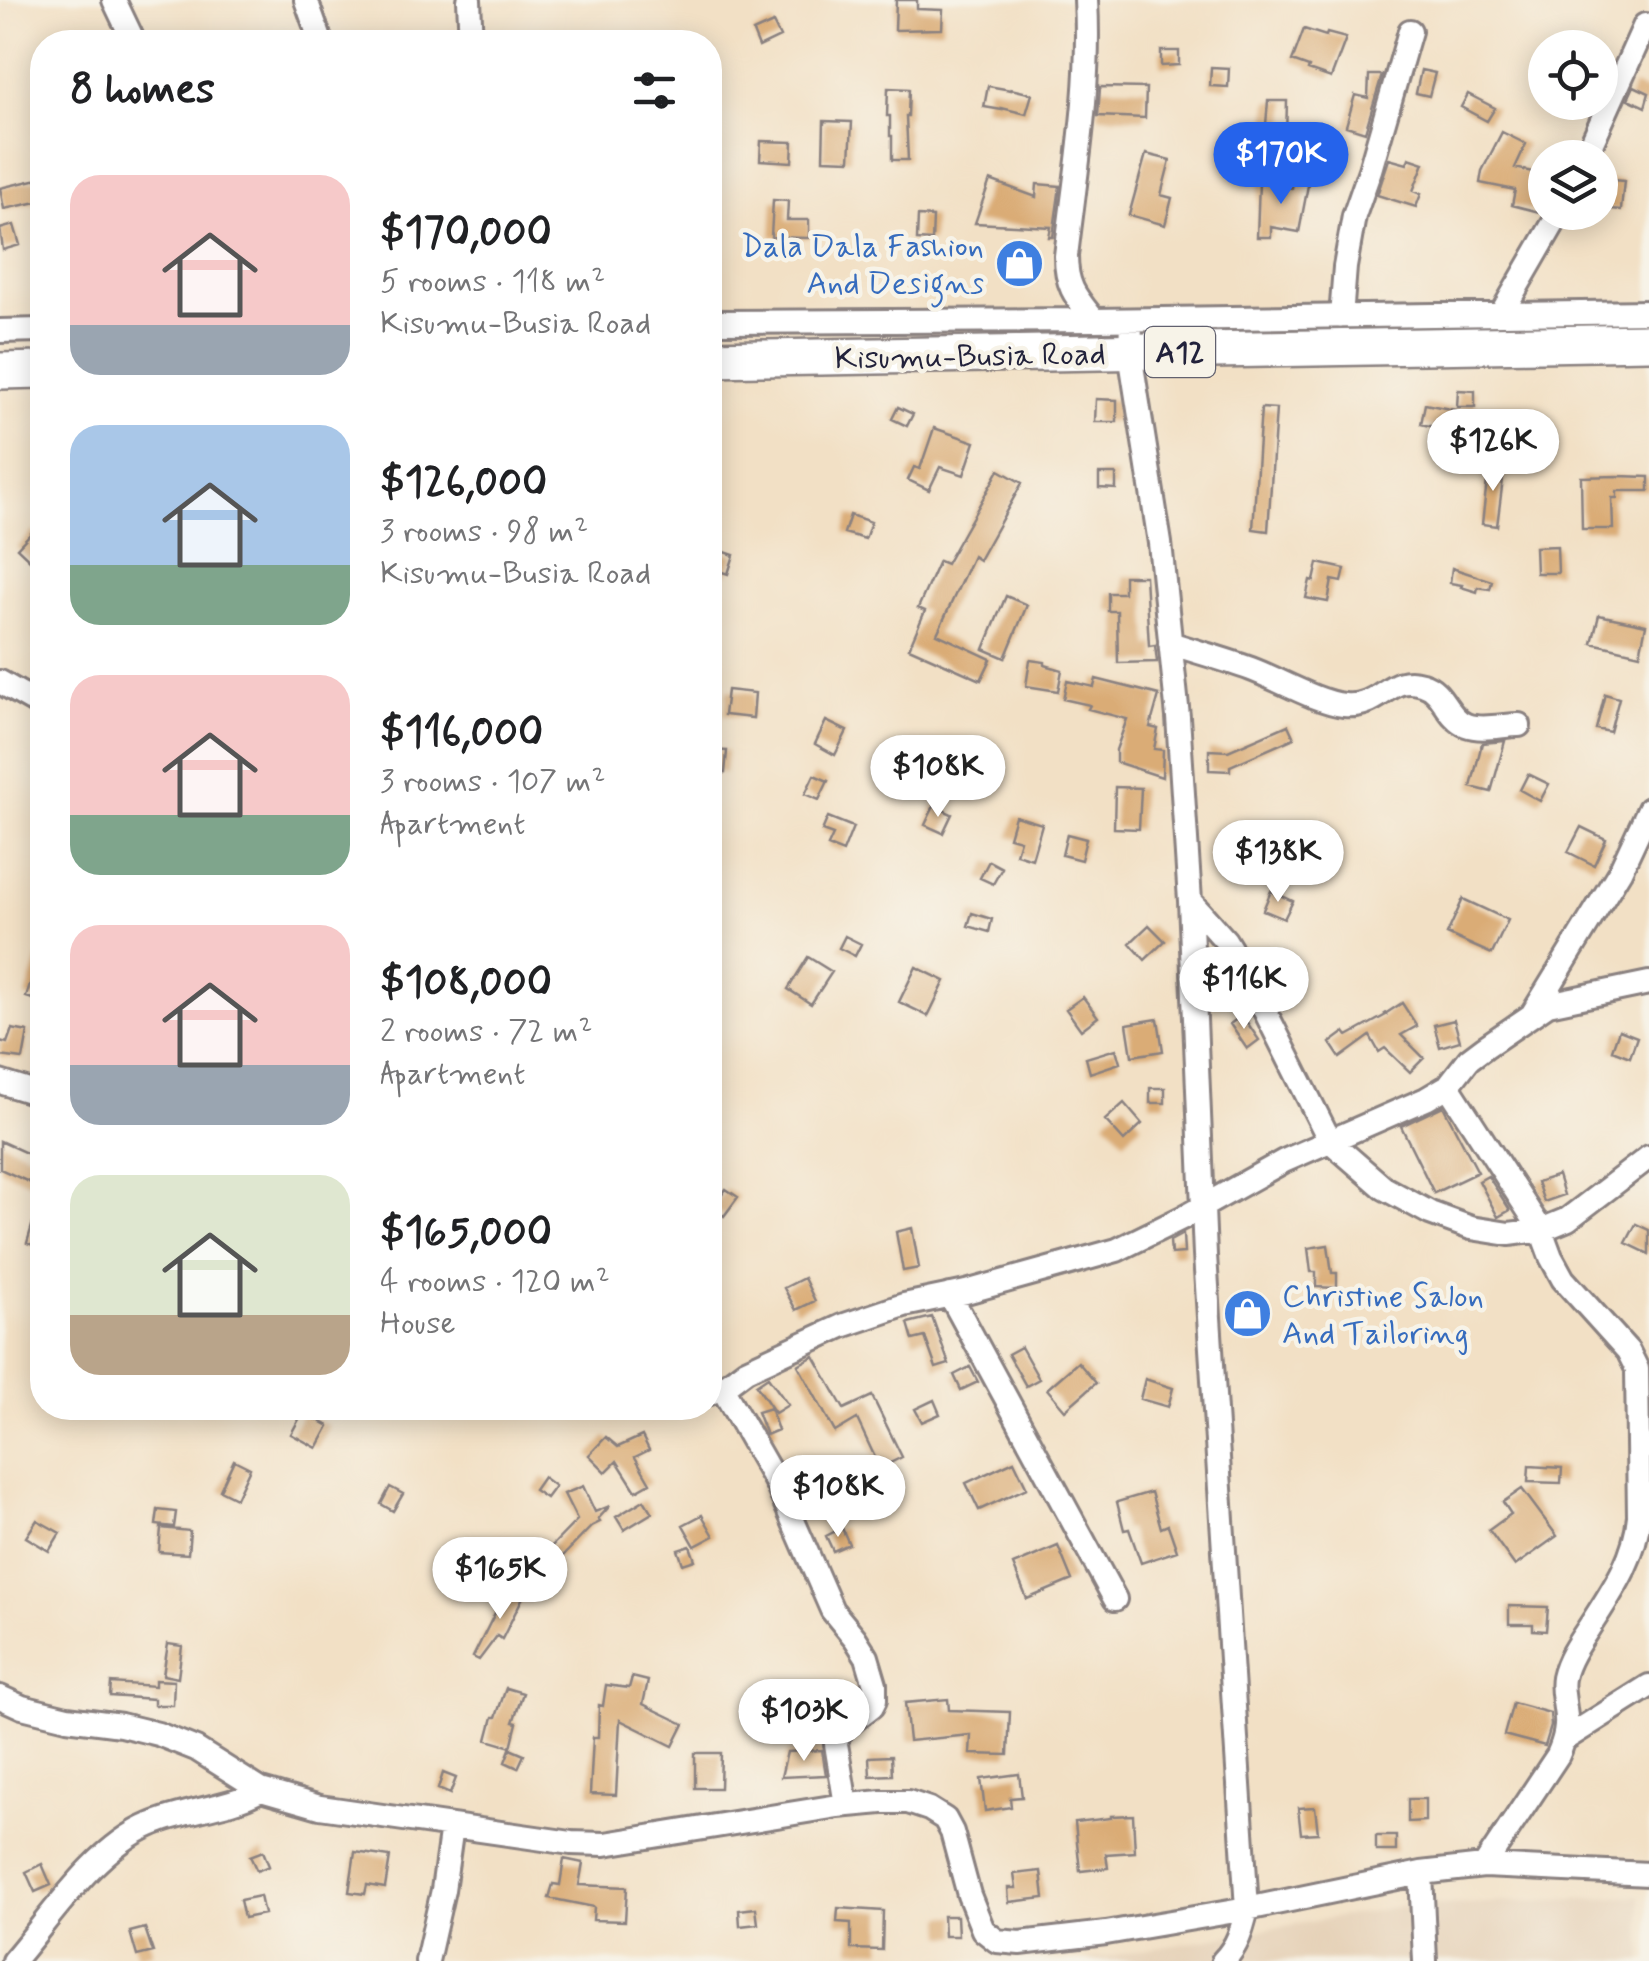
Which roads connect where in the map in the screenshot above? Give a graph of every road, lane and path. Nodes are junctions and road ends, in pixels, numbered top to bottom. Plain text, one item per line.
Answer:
1 (114, 0) edge
2 (306, 0) edge
3 (469, 0) edge
4 (1086, 0) edge
5 (1646, 26) dead end
6 (128, 30) edge
7 (317, 30) edge
8 (470, 30) edge
9 (1410, 31) dead end
10 (1593, 140) edge
11 (1550, 230) edge
12 (1649, 312) edge
13 (1501, 314) junction
14 (1341, 317) junction
15 (1094, 320) junction
16 (722, 322) edge
17 (30, 330) edge
18 (0, 331) edge
19 (1130, 337) junction
20 (1649, 342) edge
21 (722, 358) edge
22 (30, 370) edge
23 (0, 371) edge
24 (1170, 643) junction
25 (0, 682) edge
26 (30, 699) edge
27 (1520, 725) dead end
28 (1648, 809) edge
29 (1190, 901) junction
30 (1649, 983) edge
31 (1533, 1013) junction
32 (0, 1082) edge
33 (1448, 1086) junction
34 (30, 1091) edge
35 (1330, 1141) junction
36 (1649, 1157) edge
37 (1203, 1206) junction
38 (1541, 1230) junction
39 (950, 1295) junction
40 (722, 1387) edge
41 (722, 1400) edge
42 (1116, 1599) dead end
43 (1649, 1686) edge
44 (0, 1697) edge
45 (1565, 1739) junction
46 (261, 1790) junction
47 (846, 1805) junction
48 (452, 1826) junction
49 (1484, 1866) junction
50 (1421, 1873) junction
51 (1649, 1874) edge
52 (1247, 1909) junction
53 (992, 1951) edge
54 (13, 1961) edge
55 (427, 1961) edge
56 (1223, 1961) edge
57 (1426, 1961) edge

1 - 6 street
2 - 7 street
3 - 8 street
4 - 15 street
5 - 10 street
9 - 14 street
11 - 13 street
12 - 13 street
13 - 14 street
14 - 19 street
15 - 16 street
15 - 19 street
17 - 18 street
19 - 20 highway, Kisumu-Busia Road / A12
19 - 21 highway, Kisumu-Busia Road / A12
19 - 24 street
22 - 23 highway
24 - 27 street
24 - 29 street
25 - 26 street
28 - 31 street
29 - 35 street
29 - 37 street
30 - 31 street
31 - 33 street
32 - 34 street
33 - 35 street
33 - 38 street
35 - 37 street
35 - 38 street
36 - 38 street
37 - 39 street
37 - 52 street
38 - 45 street
39 - 40 street
39 - 42 street
41 - 47 street
43 - 45 street
44 - 46 street
45 - 49 street
46 - 48 street
46 - 54 street
47 - 48 street
47 - 53 street
48 - 55 street
49 - 50 street
49 - 51 street
50 - 52 street
50 - 57 street
52 - 53 street
52 - 56 street

